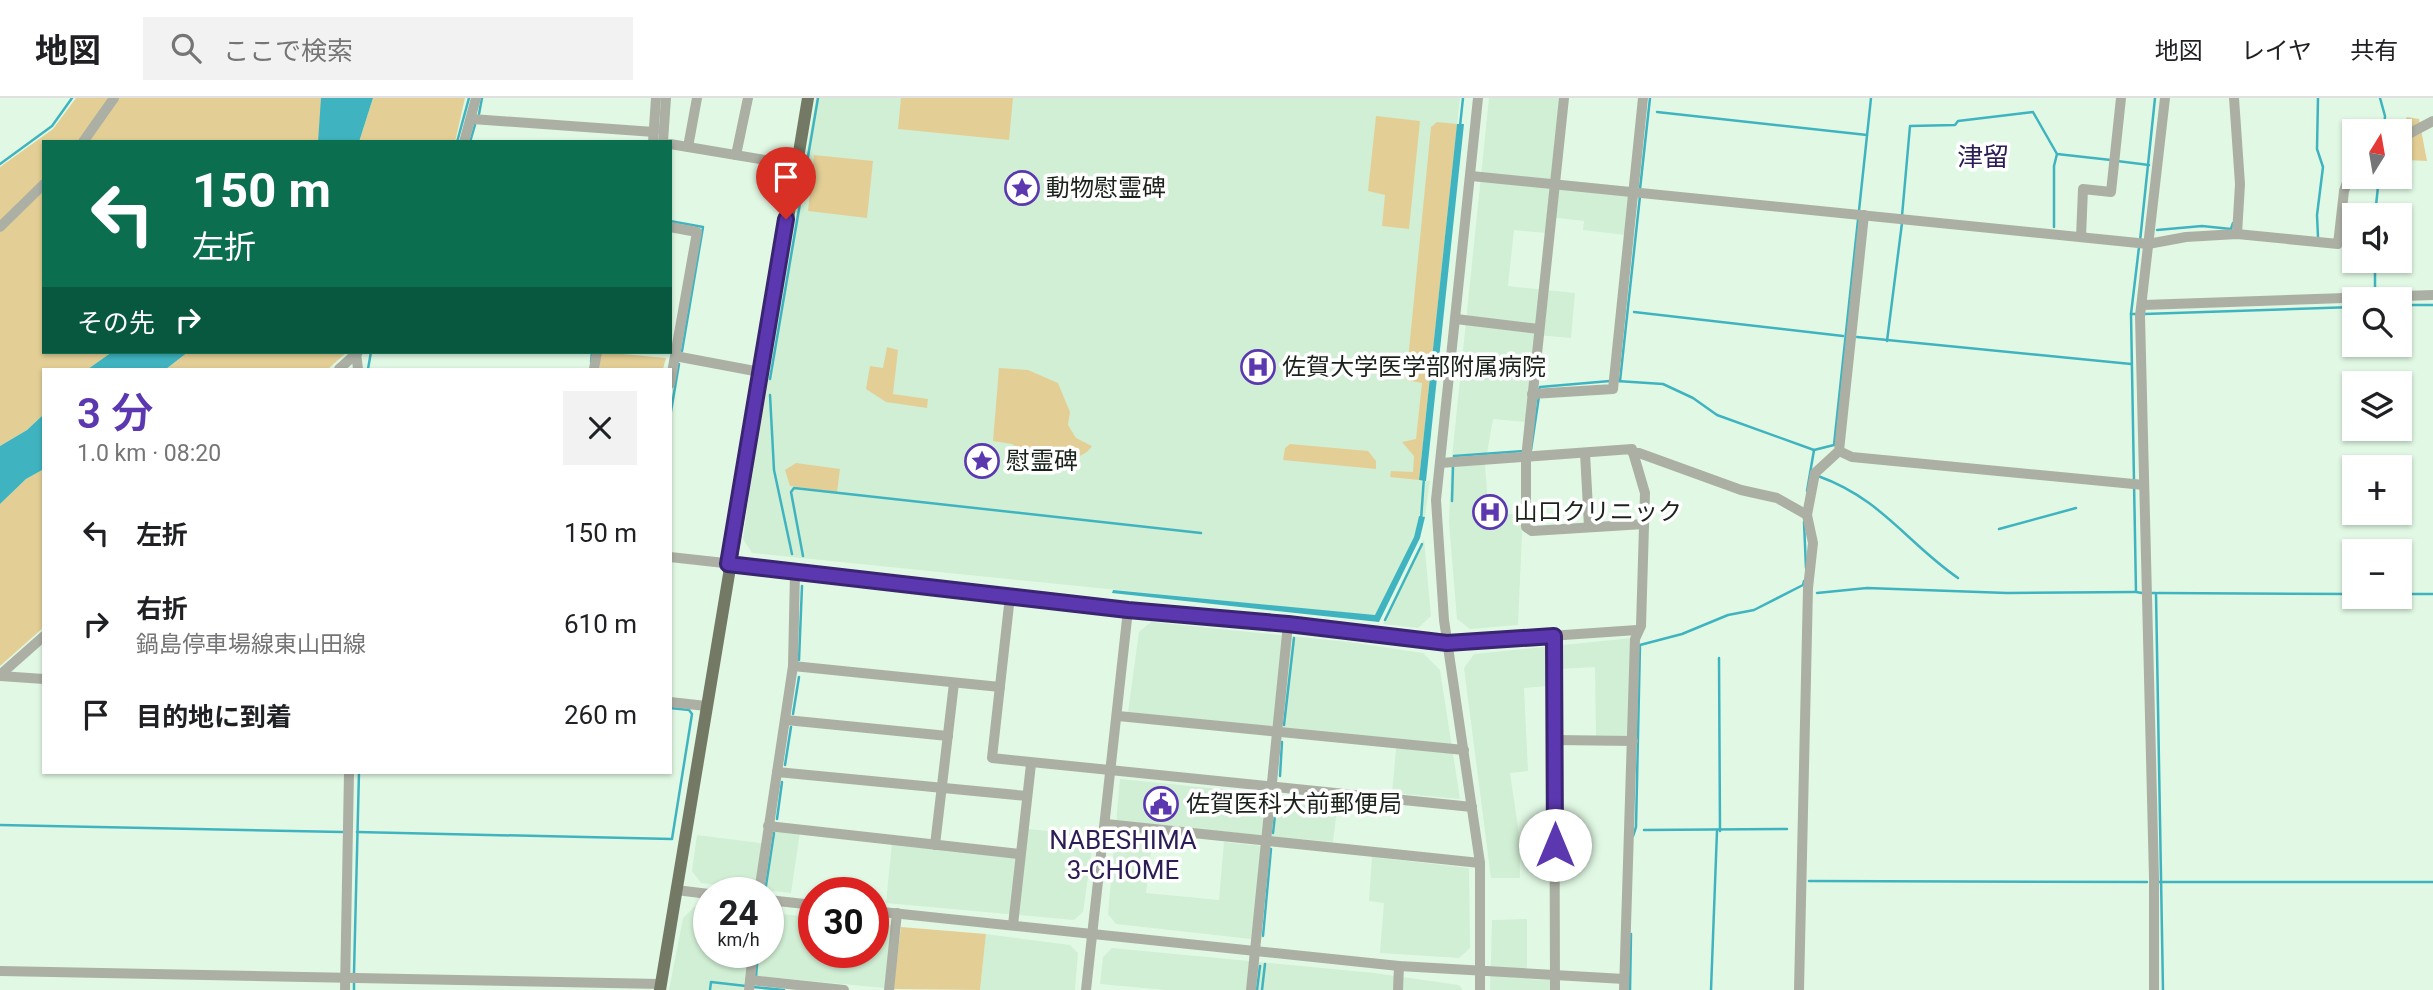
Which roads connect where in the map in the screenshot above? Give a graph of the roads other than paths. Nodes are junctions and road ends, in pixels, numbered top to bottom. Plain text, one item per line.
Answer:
1 (114, 98) edge
2 (476, 98) edge
3 (656, 98) edge
4 (666, 98) edge
5 (696, 98) edge
6 (748, 98) edge
7 (807, 98) edge
8 (1478, 98) edge
9 (1564, 98) edge
10 (1643, 98) edge
11 (2121, 98) edge
12 (2165, 98) edge
13 (2235, 99) edge
14 (472, 120) junction
15 (2433, 121) edge
16 (2412, 132) edge
17 (653, 137) edge
18 (84, 140) edge
19 (465, 140) edge
20 (663, 140) edge
21 (672, 144) edge
22 (688, 147) junction
23 (736, 155) junction
24 (795, 165) junction
25 (1471, 176) junction
26 (1555, 184) junction
27 (42, 186) edge
28 (2345, 189) edge
29 (1638, 193) junction
30 (1860, 214) junction
31 (0, 227) edge
32 (672, 228) edge
33 (2236, 234) junction
34 (2081, 237) junction
35 (2144, 244) junction
36 (2433, 295) edge
37 (2142, 311) junction
38 (1455, 319) junction
39 (1539, 329) junction
40 (356, 354) edge
41 (675, 356) junction
42 (340, 368) edge
43 (760, 372) junction
44 (672, 373) edge
45 (1536, 394) junction
46 (1839, 451) junction
47 (1527, 453) junction
48 (1585, 453) junction
49 (1633, 453) junction
50 (1449, 462) junction
51 (2144, 485) junction
52 (1804, 514) junction
53 (1644, 524) junction
54 (1589, 527) junction
55 (672, 557) edge
56 (728, 564) junction
57 (795, 572) junction
58 (1010, 596) junction
59 (1128, 610) junction
60 (1288, 624) junction
61 (1637, 631) junction
62 (1554, 636) junction
63 (42, 638) edge
64 (1447, 643) junction
65 (793, 666) junction
66 (0, 675) edge
67 (42, 679) edge
68 (954, 683) junction
69 (1000, 687) junction
70 (672, 702) edge
71 (706, 706) junction
72 (1118, 716) junction
73 (786, 720) junction
74 (1276, 731) junction
75 (948, 736) junction
76 (1555, 740) junction
77 (1633, 741) junction
78 (1464, 750) junction
79 (1031, 764) junction
80 (1112, 771) junction
81 (778, 772) junction
82 (349, 774) edge
83 (1271, 786) junction
84 (943, 788) junction
85 (1027, 796) junction
86 (1472, 807) junction
87 (1106, 824) junction
88 (768, 825) junction
89 (1265, 841) junction
90 (935, 845) junction
91 (1019, 854) junction
92 (1480, 863) junction
93 (761, 877) edge
94 (676, 890) junction
95 (693, 892) edge
96 (889, 912) edge
97 (897, 913) junction
98 (1013, 925) junction
99 (1092, 934) junction
100 (1255, 951) junction
101 (1399, 966) junction
102 (751, 968) edge
103 (0, 971) edge
104 (1480, 973) junction
105 (1555, 976) junction
106 (345, 977) junction
107 (1624, 985) edge
108 (533, 986) edge
109 (749, 986) edge
110 (661, 987) edge
111 (345, 990) edge
112 (844, 990) edge
113 (889, 990) edge
114 (1086, 990) edge
115 (1251, 990) edge
116 (1398, 990) edge
117 (1480, 990) edge
118 (1555, 990) edge
119 (1799, 990) edge
120 (2154, 990) edge

1 - 18 street
2 - 14 street
3 - 17 street
4 - 20 street
5 - 22 street
6 - 23 street
7 - 24 main road
8 - 25 street
9 - 26 street
10 - 29 street
11 - 34 street
12 - 35 street
13 - 33 street
14 - 17 street
14 - 19 street
15 - 16 street
21 - 22 street
22 - 23 street
23 - 24 street
24 - 43 main road
25 - 26 street
25 - 38 street
26 - 29 street
26 - 39 street
27 - 31 street
28 - 33 street
29 - 30 street
29 - 45 street
30 - 34 street
30 - 46 street
32 - 41 street
33 - 35 street
34 - 35 street
35 - 37 street
36 - 37 street
37 - 51 street
38 - 39 street
38 - 50 street
39 - 45 street
40 - 42 street
41 - 43 street
41 - 44 street
43 - 56 main road
45 - 47 street
46 - 51 street
46 - 52 street
47 - 48 street
47 - 50 street
47 - 54 street
48 - 49 street
48 - 54 street
49 - 52 street
49 - 53 street
50 - 64 street
51 - 120 street
52 - 119 street
53 - 54 street
53 - 61 street
55 - 56 street
56 - 57 street
56 - 71 main road
57 - 58 street
57 - 65 street
58 - 59 street
58 - 69 street
59 - 60 street
59 - 72 street
60 - 64 street
60 - 74 street
61 - 62 street
61 - 77 street
62 - 64 street
62 - 76 street
63 - 66 street
64 - 78 street
65 - 68 street
65 - 73 street
66 - 67 street
68 - 69 street
68 - 75 street
69 - 79 street
70 - 71 street
71 - 94 main road
72 - 74 street
72 - 80 street
73 - 75 street
73 - 81 street
74 - 78 street
74 - 83 street
75 - 84 street
76 - 77 street
76 - 105 street
77 - 107 street
78 - 86 street
79 - 80 street
79 - 85 street
80 - 83 street
80 - 87 street
81 - 84 street
81 - 88 street
82 - 106 street
83 - 86 street
83 - 89 street
84 - 85 street
84 - 90 street
85 - 91 street
86 - 92 street
87 - 89 street
87 - 99 street
88 - 90 street
88 - 93 street
89 - 92 street
89 - 100 street
90 - 91 street
91 - 98 street
92 - 104 street
94 - 95 street
94 - 110 main road
96 - 97 street
97 - 98 street
97 - 113 street
98 - 99 street
99 - 100 street
99 - 114 street
100 - 101 street
100 - 115 street
101 - 104 street
101 - 116 street
102 - 109 street
103 - 106 street
104 - 105 street
104 - 117 street
105 - 107 street
105 - 118 street
106 - 108 street
106 - 111 street
108 - 110 street
109 - 112 street

